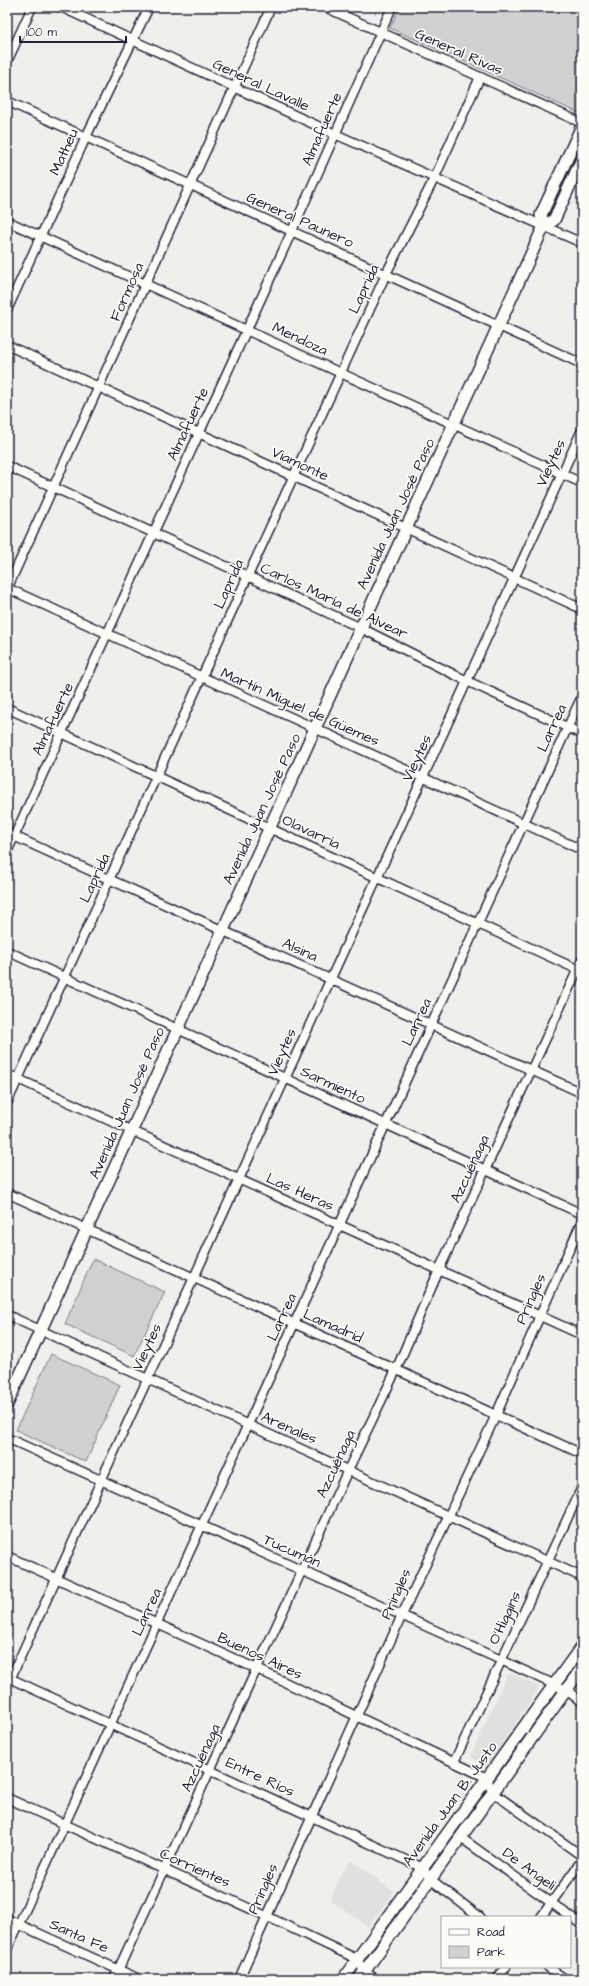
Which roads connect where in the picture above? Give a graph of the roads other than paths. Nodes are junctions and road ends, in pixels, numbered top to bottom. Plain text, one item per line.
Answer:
1 (32, 7) edge
2 (61, 7) edge
3 (149, 7) edge
4 (271, 7) edge
5 (325, 7) edge
6 (392, 7) edge
7 (381, 32) junction
8 (134, 41) junction
9 (7, 62) edge
10 (480, 77) junction
11 (233, 88) junction
12 (7, 101) edge
13 (582, 123) edge
14 (582, 126) edge
15 (335, 134) junction
16 (86, 137) junction
17 (582, 159) edge
18 (434, 179) junction
19 (192, 186) junction
20 (7, 221) edge
21 (544, 226) junction
22 (292, 231) junction
23 (42, 237) junction
24 (582, 243) edge
25 (386, 274) junction
26 (145, 284) junction
27 (7, 310) edge
28 (499, 326) junction
29 (247, 330) junction
30 (7, 345) edge
31 (582, 364) edge
32 (341, 373) junction
33 (99, 387) junction
34 (454, 424) junction
35 (582, 430) edge
36 (200, 433) junction
37 (7, 466) edge
38 (562, 474) junction
39 (293, 476) junction
40 (582, 483) edge
41 (53, 487) junction
42 (406, 528) junction
43 (154, 533) junction
44 (248, 576) junction
45 (514, 577) junction
46 (7, 589) edge
47 (582, 608) edge
48 (361, 628) junction
49 (107, 635) junction
50 (202, 677) junction
51 (467, 681) junction
52 (582, 696) edge
53 (7, 708) edge
54 (567, 727) junction
55 (315, 729) junction
56 (62, 734) junction
57 (582, 734) edge
58 (156, 776) junction
59 (423, 778) junction
60 (523, 824) junction
61 (269, 828) junction
62 (10, 835) edge
63 (582, 850) edge
64 (7, 852) edge
65 (377, 877) junction
66 (109, 880) junction
67 (477, 924) junction
68 (223, 931) junction
69 (7, 951) edge
70 (582, 960) edge
71 (580, 970) edge
72 (64, 978) junction
73 (330, 979) junction
74 (431, 1026) junction
75 (178, 1029) junction
76 (531, 1069) junction
77 (7, 1074) edge
78 (18, 1078) junction
79 (285, 1078) junction
80 (582, 1093) edge
81 (7, 1103) edge
82 (385, 1125) junction
83 (132, 1130) junction
84 (486, 1170) junction
85 (239, 1179) junction
86 (7, 1193) edge
87 (582, 1214) edge
88 (582, 1221) edge
89 (339, 1225) junction
90 (87, 1229) junction
91 (439, 1270) junction
92 (194, 1278) junction
93 (7, 1315) edge
94 (539, 1316) junction
95 (294, 1324) junction
96 (40, 1330) junction
97 (582, 1335) edge
98 (396, 1370) junction
99 (148, 1379) junction
100 (7, 1404) edge
101 (496, 1415) junction
102 (248, 1425) junction
103 (7, 1438) edge
104 (582, 1454) edge
105 (348, 1470) junction
106 (101, 1480) junction
107 (582, 1487) edge
108 (447, 1515) junction
109 (201, 1526) junction
110 (7, 1556) edge
111 (547, 1560) junction
112 (302, 1570) junction
113 (582, 1577) edge
114 (56, 1579) junction
115 (402, 1615) junction
116 (156, 1625) junction
117 (582, 1646) edge
118 (501, 1660) junction
119 (582, 1668) edge
120 (257, 1670) junction
121 (8, 1681) edge
122 (554, 1685) junction
123 (566, 1690) junction
124 (582, 1702) edge
125 (356, 1716) junction
126 (110, 1725) junction
127 (454, 1762) junction
128 (211, 1770) junction
129 (487, 1778) junction
130 (492, 1792) junction
131 (7, 1798) edge
132 (312, 1816) junction
133 (65, 1824) junction
134 (460, 1837) junction
135 (582, 1856) edge
136 (582, 1860) edge
137 (423, 1868) junction
138 (165, 1870) junction
139 (430, 1879) junction
140 (552, 1903) junction
141 (266, 1916) junction
142 (479, 1916) edge
143 (542, 1916) edge
144 (570, 1916) edge
145 (571, 1917) edge
146 (7, 1919) edge
147 (19, 1924) junction
148 (582, 1925) edge
149 (7, 1950) edge
150 (358, 1959) junction
151 (505, 1968) edge
152 (549, 1968) edge
153 (119, 1970) junction
154 (361, 1975) edge
155 (114, 1979) edge
156 (139, 1979) edge
157 (238, 1979) edge
158 (343, 1979) edge
159 (376, 1979) edge
160 (497, 1979) edge
161 (565, 1979) edge

1 - 9 street
2 - 8 street, General Lavalle
3 - 8 street, Matheu
4 - 11 street, Formosa
5 - 7 street, General Rivas
6 - 7 street, Almafuerte
7 - 10 street, General Rivas
7 - 15 street, Almafuerte
8 - 11 street, General Lavalle
8 - 16 street, Matheu
10 - 13 street, General Rivas
10 - 18 street, Laprida
11 - 15 street, General Lavalle
11 - 19 street, Formosa
12 - 16 street, General Paunero
14 - 21 main road, Avenida Juan José Paso
15 - 18 street, General Lavalle
15 - 22 street, Almafuerte
16 - 19 street, General Paunero
16 - 23 street, Matheu
17 - 21 main road, Avenida Juan José Paso
18 - 21 street, General Lavalle
18 - 25 street, Laprida
19 - 22 street, General Paunero
19 - 26 street, Formosa
20 - 23 street, Mendoza
21 - 24 street, General Lavalle
21 - 28 main road, Avenida Juan José Paso
22 - 25 street, General Paunero
22 - 29 street, Almafuerte
23 - 26 street, Mendoza
23 - 27 street, Matheu
25 - 28 street, General Paunero
25 - 32 street, Laprida
26 - 29 street, Mendoza
26 - 33 street, Formosa
28 - 31 street, General Paunero
28 - 34 main road, Avenida Juan José Paso
29 - 32 street, Mendoza
29 - 36 street, Almafuerte
30 - 33 street, Viamonte
32 - 34 street, Mendoza
32 - 39 street, Laprida
33 - 36 street, Viamonte
33 - 41 street, Formosa
34 - 38 street, Mendoza
34 - 42 main road, Avenida Juan José Paso
35 - 38 street, Vieytes
36 - 39 street, Viamonte
36 - 43 street, Almafuerte
37 - 41 street, Carlos María de Alvear
38 - 40 street, Mendoza
38 - 45 street, Vieytes
39 - 42 street, Viamonte
39 - 44 street, Laprida
41 - 43 street, Carlos María de Alvear
41 - 46 street, Formosa
42 - 45 street, Viamonte
42 - 48 main road, Avenida Juan José Paso
43 - 44 street, Carlos María de Alvear
43 - 49 street, Almafuerte
44 - 48 street, Carlos María de Alvear
44 - 50 street, Laprida
45 - 47 street, Viamonte
45 - 51 street, Vieytes
46 - 49 street, Martín Miguel de Güemes
48 - 51 street, Carlos María de Alvear
48 - 55 main road, Avenida Juan José Paso
49 - 50 street, Martín Miguel de Güemes
49 - 56 street, Almafuerte
50 - 55 street, Martín Miguel de Güemes
50 - 58 street, Laprida
51 - 54 street, Carlos María de Alvear
51 - 59 street, Vieytes
52 - 54 street, Larrea
53 - 56 street, Olavarría
54 - 57 street, Carlos María de Alvear
54 - 60 street, Larrea
55 - 59 street, Martín Miguel de Güemes
55 - 61 main road, Avenida Juan José Paso
56 - 58 street, Olavarría
56 - 62 street, Almafuerte
58 - 61 street, Olavarría
58 - 66 street, Laprida
59 - 60 street, Martín Miguel de Güemes
59 - 65 street, Vieytes
60 - 63 street, Martín Miguel de Güemes
60 - 67 street, Larrea
61 - 65 street, Olavarría
61 - 68 main road, Avenida Juan José Paso
62 - 64 street, Almafuerte
62 - 66 street, Alsina
65 - 67 street, Olavarría
65 - 73 street, Vieytes
66 - 68 street, Alsina
66 - 72 street, Laprida
67 - 71 street, Olavarría
67 - 74 street, Larrea
68 - 73 street, Alsina
68 - 75 main road, Avenida Juan José Paso
69 - 72 street, Sarmiento
70 - 71 street, Azcuénaga
71 - 76 street, Azcuénaga
72 - 75 street, Sarmiento
72 - 78 street, Laprida
73 - 74 street, Alsina
73 - 79 street, Vieytes
74 - 76 street, Alsina
74 - 82 street, Larrea
75 - 79 street, Sarmiento
75 - 83 main road, Avenida Juan José Paso
76 - 80 street, Alsina
76 - 84 street, Azcuénaga
77 - 78 street, Las Heras
78 - 81 street, Laprida
78 - 83 street, Las Heras
79 - 82 street, Sarmiento
79 - 85 street, Vieytes
82 - 84 street, Sarmiento
82 - 89 street, Larrea
83 - 85 street, Las Heras
83 - 90 main road, Avenida Juan José Paso
84 - 87 street, Sarmiento
84 - 91 street, Azcuénaga
85 - 89 street, Las Heras
85 - 92 street, Vieytes
86 - 90 street, Lamadrid
88 - 94 street, Pringles
89 - 91 street, Las Heras
89 - 95 street, Larrea
90 - 92 street, Lamadrid
90 - 96 main road, Avenida Juan José Paso
91 - 94 street, Las Heras
91 - 98 street, Azcuénaga
92 - 95 street, Lamadrid
92 - 99 street, Vieytes
93 - 96 street, Arenales
94 - 97 street, Las Heras
94 - 101 street, Pringles
95 - 98 street, Lamadrid
95 - 102 street, Larrea
96 - 99 street, Arenales
96 - 100 main road, Avenida Juan José Paso
98 - 101 street, Lamadrid
98 - 105 street, Azcuénaga
99 - 102 street, Arenales
99 - 106 street, Vieytes
101 - 104 street, Lamadrid
101 - 108 street, Pringles
102 - 105 street, Arenales
102 - 109 street, Larrea
103 - 106 street, Tucumán
105 - 108 street, Arenales
105 - 112 street, Azcuénaga
106 - 109 street, Tucumán
106 - 114 street, Vieytes
107 - 111 street, O'Higgins
108 - 111 street, Arenales
108 - 115 street, Pringles
109 - 112 street, Tucumán
109 - 116 street, Larrea
110 - 114 street, Buenos Aires
111 - 113 street, Arenales
111 - 118 street, O'Higgins
112 - 115 street, Tucumán
112 - 120 street, Azcuénaga
114 - 116 street, Buenos Aires
114 - 121 street, Vieytes
115 - 118 street, Tucumán
115 - 125 street, Pringles
116 - 120 street, Buenos Aires
116 - 126 street, Larrea
117 - 122 main road, Avenida Juan B. Justo
118 - 122 street, Tucumán
118 - 127 street, O'Higgins
119 - 123 main road, Avenida Juan B. Justo
120 - 125 street, Buenos Aires
120 - 128 street, Azcuénaga
121 - 126 street, Entre Ríos
122 - 123 street, Tucumán
122 - 129 main road, Avenida Juan B. Justo
123 - 124 street, Tucumán
123 - 130 main road, Avenida Juan B. Justo
125 - 127 street, Buenos Aires
125 - 132 street, Pringles
126 - 128 street, Entre Ríos
126 - 133 street, Larrea
127 - 129 street, Buenos Aires
128 - 132 street, Entre Ríos
128 - 138 street, Azcuénaga
129 - 130 street
129 - 137 main road, Avenida Juan B. Justo
130 - 134 main road, Avenida Juan B. Justo
130 - 135 street
131 - 133 street, Corrientes
132 - 137 street, Entre Ríos
132 - 141 street, Pringles
133 - 138 street, Corrientes
133 - 147 street, Larrea
134 - 139 main road, Avenida Juan B. Justo
134 - 140 street, De Angeli
136 - 140 street
137 - 139 street
137 - 150 main road, Avenida Juan B. Justo
138 - 141 street, Corrientes
138 - 153 street, Azcuénaga
139 - 142 street
139 - 154 main road, Avenida Juan B. Justo
140 - 143 street
140 - 144 street, De Angeli
141 - 150 street, Corrientes
141 - 157 street, Pringles
145 - 148 street, De Angeli
146 - 147 street, Santa Fe
147 - 149 street, Larrea
147 - 153 street, Santa Fe
150 - 154 street
150 - 158 main road, Avenida Juan B. Justo
151 - 160 street
152 - 161 street
153 - 155 street, Azcuénaga
153 - 156 street, Santa Fe
154 - 159 street

